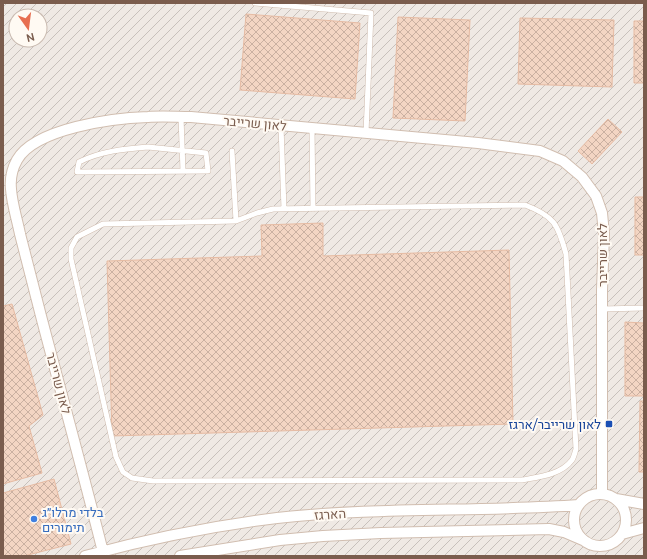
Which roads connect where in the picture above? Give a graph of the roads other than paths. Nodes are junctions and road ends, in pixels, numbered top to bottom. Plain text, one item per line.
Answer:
1 (255, 3) edge
2 (181, 117) junction
3 (281, 126) junction
4 (312, 128) junction
5 (366, 133) junction
6 (182, 151) junction
7 (232, 151) dead end
8 (183, 171) junction
9 (313, 208) junction
10 (284, 209) junction
11 (236, 221) junction
12 (644, 308) edge
13 (602, 309) junction
14 (602, 494) junction
15 (616, 499) junction
16 (644, 504) edge
17 (579, 505) junction
18 (644, 528) edge
19 (622, 534) junction
20 (585, 541) junction
21 (603, 551) edge
22 (104, 554) edge
23 (85, 556) edge
24 (180, 556) edge

1 - 5 lane
2 - 3 street, לאון שרייבר
2 - 6 lane
2 - 22 street, לאון שרייבר
3 - 4 street, לאון שרייבר
3 - 10 lane
4 - 5 street, לאון שרייבר
4 - 9 lane
5 - 13 street, לאון שרייבר
6 - 8 lane
6 - 8 lane
6 - 8 lane
7 - 11 lane
9 - 10 lane
9 - 11 lane
10 - 11 lane
12 - 13 lane
13 - 14 street, לאון שרייבר
14 - 15 street
14 - 17 street
15 - 16 street
15 - 19 street
17 - 20 street
17 - 22 street, הארגז
18 - 19 street
19 - 21 street
20 - 21 street
20 - 24 street, הארגז
22 - 23 street, הארגז

